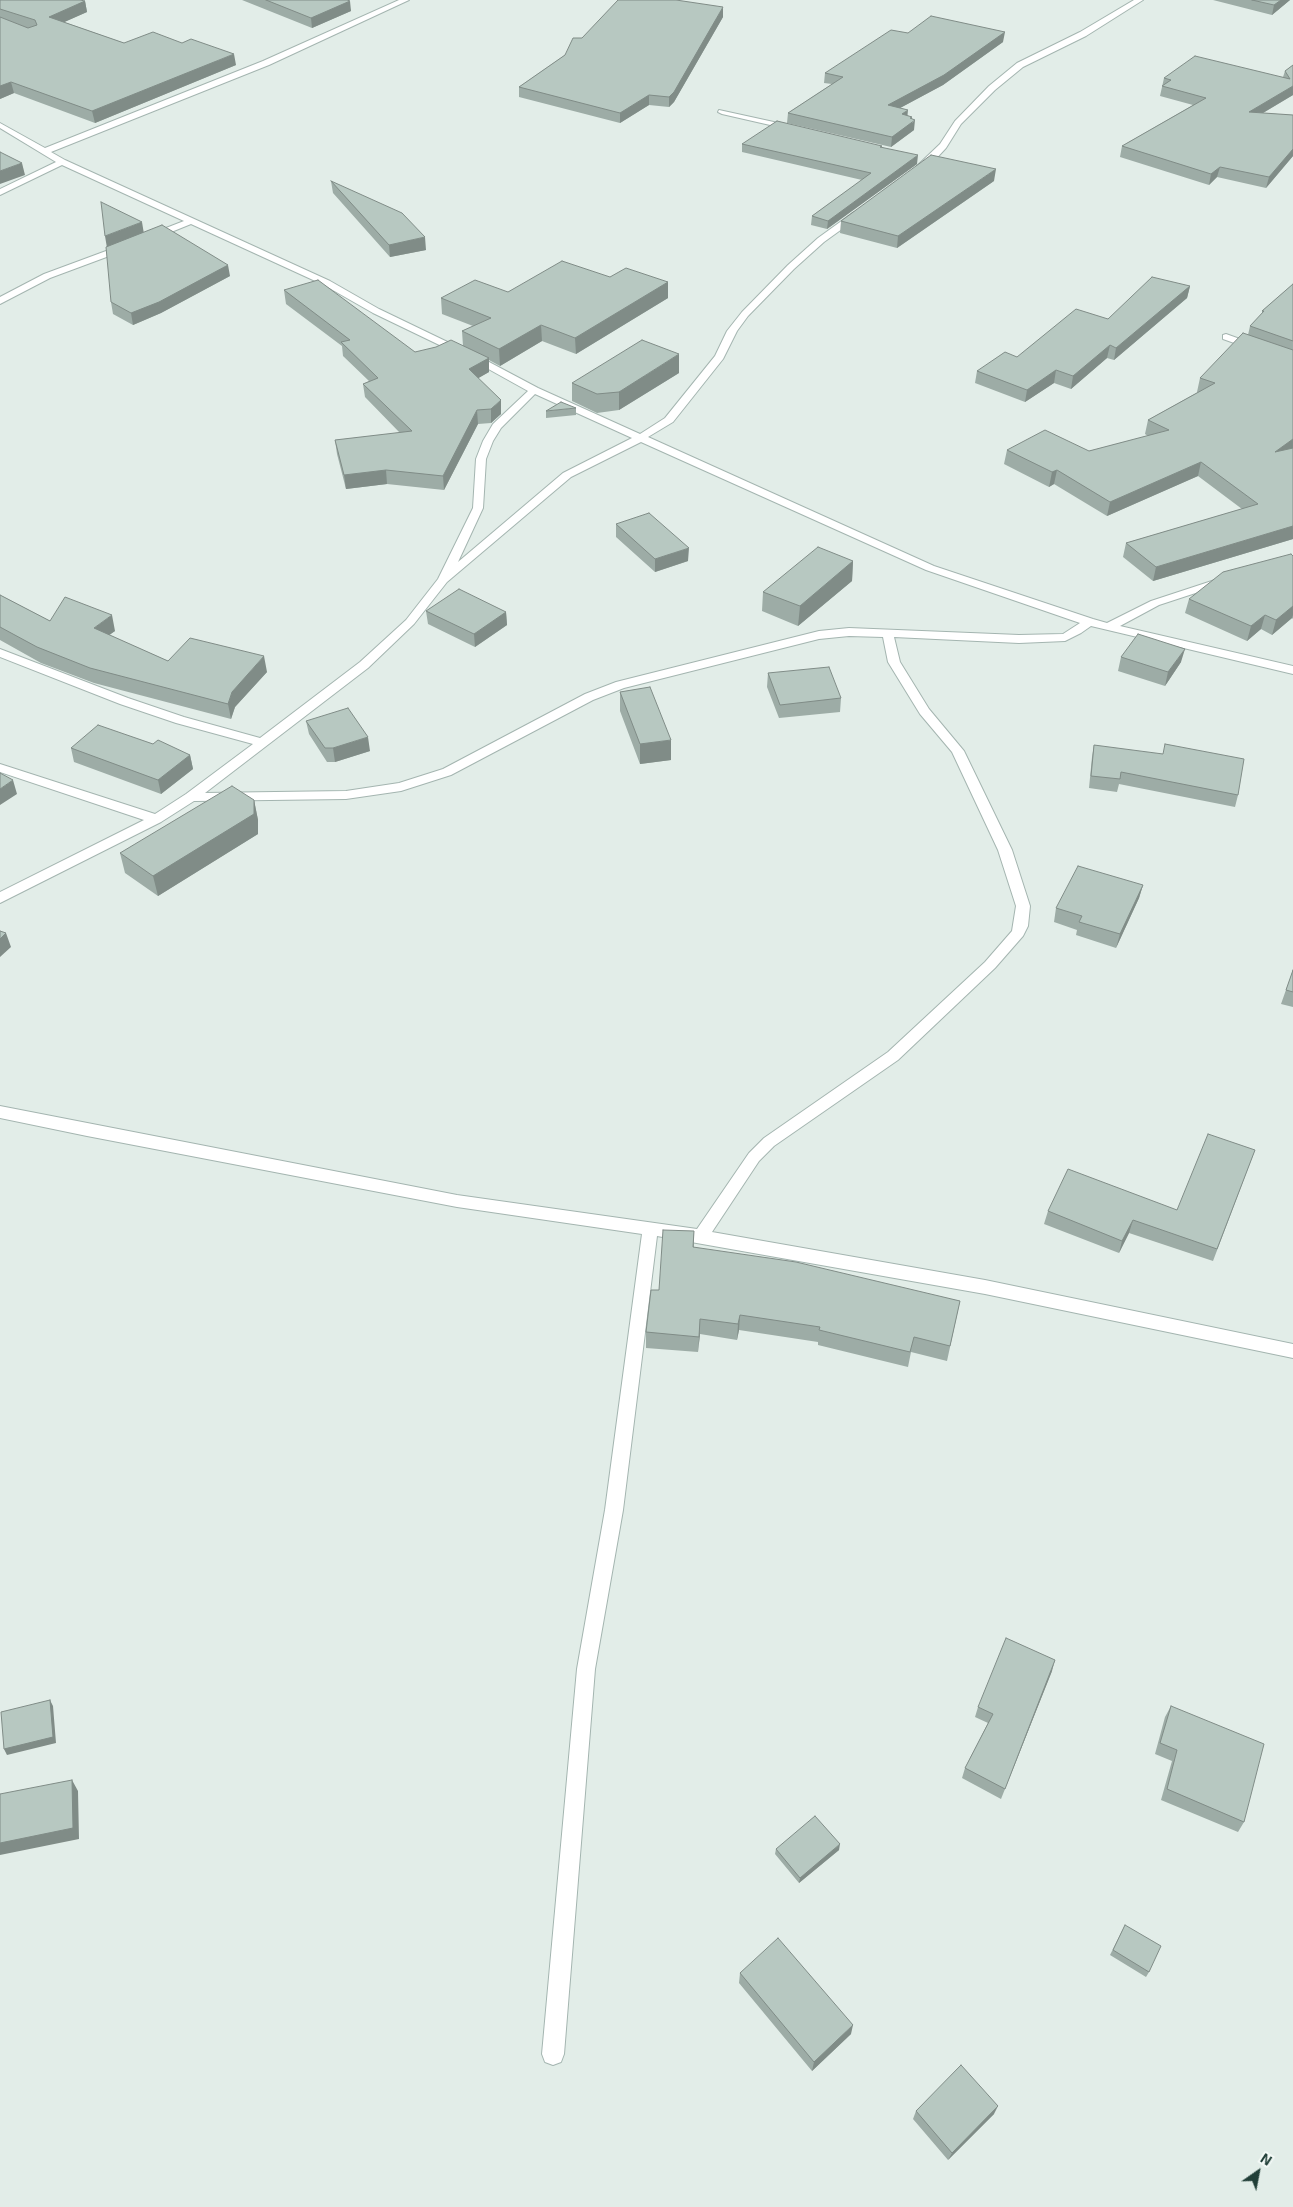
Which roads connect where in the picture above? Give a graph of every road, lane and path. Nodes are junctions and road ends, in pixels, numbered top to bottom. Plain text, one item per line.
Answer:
1 (405, 0) edge
2 (1139, 0) edge
3 (722, 112) dead end
4 (0, 125) edge
5 (802, 130) edge
6 (46, 151) junction
7 (920, 159) dead end
8 (62, 162) junction
9 (929, 162) junction
10 (914, 172) edge
11 (0, 192) edge
12 (862, 210) edge
13 (192, 221) junction
14 (0, 301) edge
15 (1226, 338) dead end
16 (1293, 361) edge
17 (534, 390) junction
18 (640, 438) junction
19 (1238, 576) edge
20 (443, 580) junction
21 (1089, 622) junction
22 (1108, 627) junction
23 (888, 635) junction
24 (0, 653) edge
25 (1293, 670) edge
26 (264, 743) junction
27 (0, 768) edge
28 (191, 797) junction
29 (156, 819) junction
30 (0, 898) edge
31 (0, 1112) edge
32 (650, 1230) junction
33 (701, 1236) junction
34 (1293, 1352) edge
35 (553, 2054) dead end

1 - 6 street
2 - 9 street
3 - 5 street
4 - 6 street
6 - 8 street
7 - 9 street
8 - 11 street
8 - 13 street
9 - 10 street
12 - 18 street
13 - 14 street
13 - 17 street
15 - 16 street
17 - 18 street
17 - 20 street
18 - 20 street
18 - 21 street
19 - 22 street
20 - 26 street
21 - 22 street
21 - 23 street
22 - 25 street
23 - 28 street
23 - 33 street
24 - 26 street
26 - 28 street
27 - 29 street
28 - 29 street
29 - 30 street
31 - 32 street
32 - 33 street
32 - 35 street
33 - 34 street

